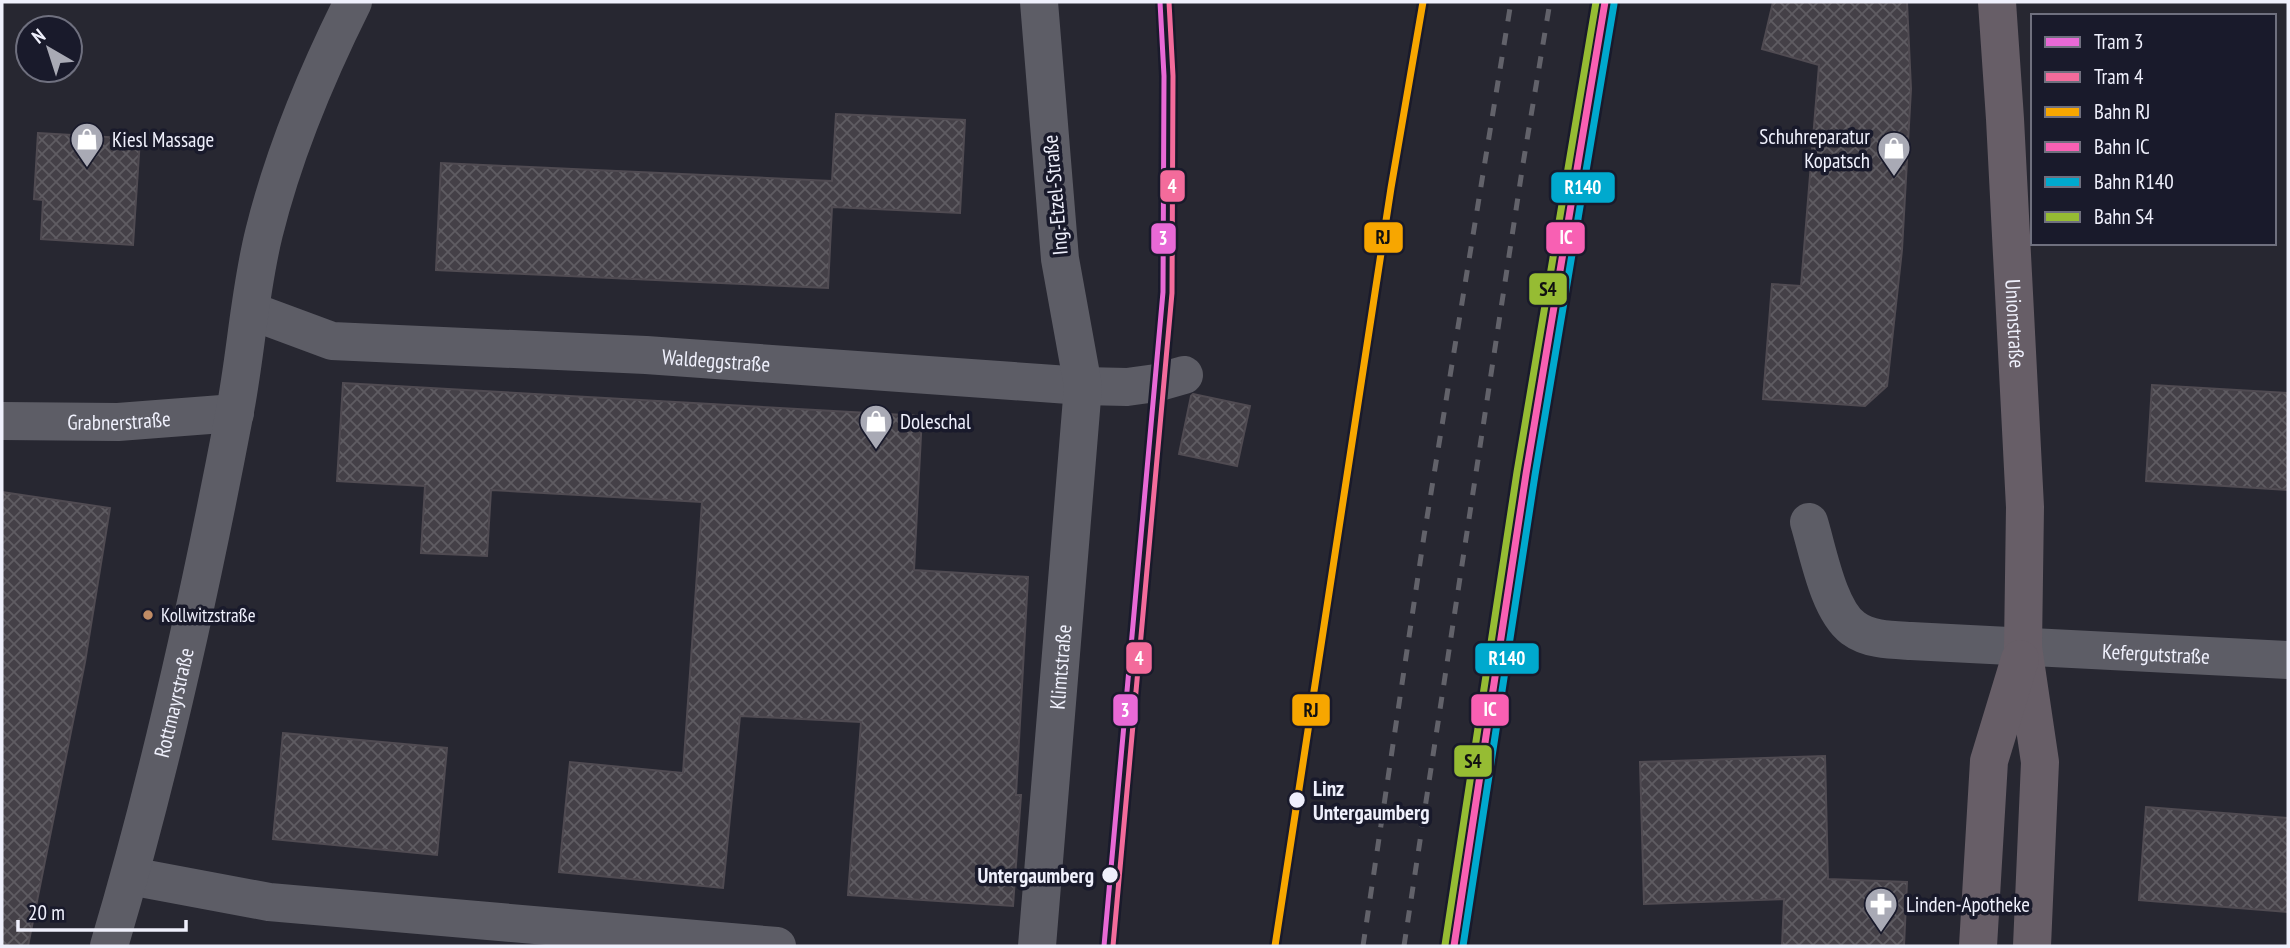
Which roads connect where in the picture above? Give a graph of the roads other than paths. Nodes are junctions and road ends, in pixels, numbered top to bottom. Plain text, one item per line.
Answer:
1 (353, 2) edge
2 (1040, 2) edge
3 (1997, 2) edge
4 (251, 311) junction
5 (1184, 375) dead end
6 (1083, 386) junction
7 (235, 414) junction
8 (2, 421) edge
9 (1810, 522) dead end
10 (2024, 647) junction
11 (2288, 660) edge
12 (130, 876) junction
13 (109, 946) edge
14 (777, 946) edge
15 (1037, 946) edge
16 (1978, 946) edge
17 (2032, 946) edge

1 - 4 street
2 - 6 street, Ing.-Etzel-Straße
3 - 10 main road, Unionstraße
4 - 6 street, Waldeggstraße
4 - 7 street
5 - 6 street, Waldeggstraße
6 - 15 street, Klimtstraße
7 - 8 street, Grabnerstraße
7 - 12 street, Rottmayrstraße
9 - 10 street
10 - 11 street, Kefergutstraße
10 - 16 main road, Unionstraße
10 - 17 main road, Unionstraße
12 - 13 street, Rottmayrstraße
12 - 14 street

